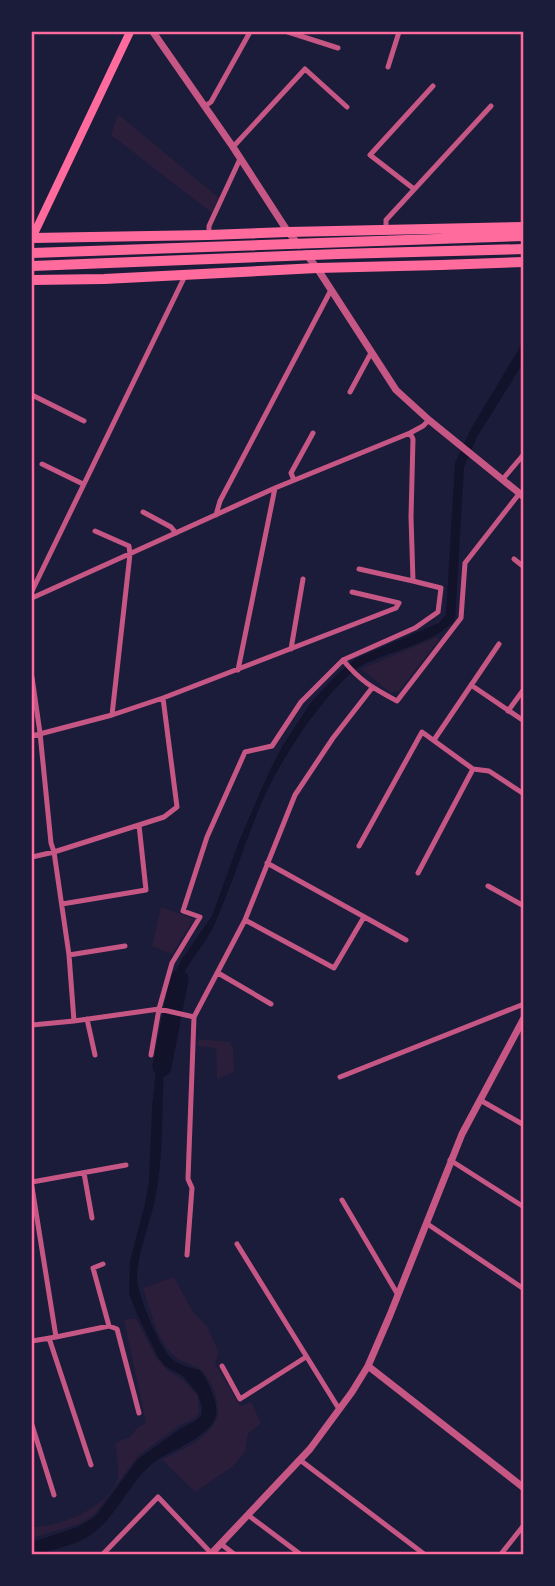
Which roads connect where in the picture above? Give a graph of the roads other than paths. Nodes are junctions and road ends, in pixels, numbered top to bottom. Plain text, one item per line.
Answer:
1 (131, 32) edge
2 (153, 32) edge
3 (250, 32) edge
4 (288, 32) edge
5 (400, 32) edge
6 (338, 48) dead end
7 (388, 67) dead end
8 (433, 86) dead end
9 (205, 106) junction
10 (491, 106) dead end
11 (347, 107) dead end
12 (233, 147) junction
13 (240, 159) junction
14 (414, 189) junction
15 (523, 227) edge
16 (386, 230) junction
17 (288, 232) junction
18 (209, 236) junction
19 (523, 236) edge
20 (32, 238) edge
21 (338, 248) junction
22 (523, 249) edge
23 (32, 253) edge
24 (523, 262) edge
25 (32, 266) edge
26 (317, 268) junction
27 (186, 275) junction
28 (32, 280) edge
29 (331, 289) junction
30 (371, 353) junction
31 (350, 392) dead end
32 (32, 395) edge
33 (429, 420) junction
34 (84, 421) dead end
35 (313, 433) dead end
36 (410, 433) junction
37 (523, 454) edge
38 (42, 464) dead end
39 (294, 480) junction
40 (502, 480) junction
41 (83, 484) junction
42 (275, 488) junction
43 (521, 495) edge
44 (143, 512) dead end
45 (216, 515) junction
46 (95, 531) dead end
47 (176, 533) junction
48 (130, 554) junction
49 (514, 559) dead end
50 (523, 566) edge
51 (359, 569) dead end
52 (303, 579) dead end
53 (413, 580) junction
54 (32, 591) edge
55 (352, 592) dead end
56 (32, 598) edge
57 (499, 644) dead end
58 (291, 649) junction
59 (343, 660) junction
60 (239, 670) junction
61 (32, 677) edge
62 (471, 685) junction
63 (372, 688) junction
64 (523, 689) edge
65 (163, 698) junction
66 (508, 711) junction
67 (112, 715) junction
68 (523, 721) edge
69 (40, 733) junction
70 (32, 736) edge
71 (434, 740) junction
72 (473, 769) junction
73 (523, 794) edge
74 (139, 825) junction
75 (359, 846) dead end
76 (54, 852) junction
77 (32, 857) edge
78 (267, 863) junction
79 (418, 873) dead end
80 (488, 886) dead end
81 (62, 904) junction
82 (523, 906) edge
83 (364, 917) junction
84 (245, 920) junction
85 (406, 940) dead end
86 (125, 946) dead end
87 (69, 955) junction
88 (218, 973) junction
89 (271, 1004) dead end
90 (523, 1004) edge
91 (159, 1009) junction
92 (194, 1017) junction
93 (523, 1018) edge
94 (86, 1019) junction
95 (74, 1021) junction
96 (32, 1026) edge
97 (95, 1055) dead end
98 (151, 1055) dead end
99 (340, 1077) dead end
100 (480, 1100) junction
101 (523, 1125) edge
102 (450, 1160) junction
103 (127, 1165) dead end
104 (84, 1173) junction
105 (32, 1184) edge
106 (342, 1200) dead end
107 (523, 1206) edge
108 (92, 1218) dead end
109 (426, 1223) junction
110 (237, 1244) dead end
111 (187, 1255) dead end
112 (103, 1264) dead end
113 (523, 1289) edge
114 (398, 1295) junction
115 (109, 1326) junction
116 (52, 1337) junction
117 (32, 1340) edge
118 (306, 1357) junction
119 (222, 1366) dead end
120 (368, 1366) junction
121 (339, 1409) junction
122 (139, 1413) dead end
123 (32, 1425) edge
124 (300, 1460) junction
125 (91, 1465) dead end
126 (523, 1488) edge
127 (54, 1495) dead end
128 (248, 1515) junction
129 (523, 1525) edge
130 (221, 1544) junction
131 (212, 1554) edge
132 (103, 1555) edge
133 (234, 1555) edge
134 (300, 1555) edge
135 (424, 1555) edge
136 (501, 1555) edge

1 - 20 main road
2 - 9 street
3 - 9 street
4 - 6 street
5 - 7 street
8 - 14 street
9 - 12 street
10 - 14 street
11 - 12 street
12 - 13 street
13 - 17 street
13 - 18 street
14 - 16 street
15 - 16 highway
16 - 17 highway
17 - 18 highway
17 - 26 street
18 - 20 highway
19 - 21 highway
21 - 22 highway
21 - 23 highway
21 - 25 highway
24 - 26 highway
26 - 27 highway
26 - 29 street
27 - 28 highway
27 - 41 street
29 - 30 street
29 - 45 street
30 - 31 street
30 - 33 street
32 - 34 street
33 - 36 street
33 - 40 street
35 - 39 street
36 - 39 street
36 - 53 street
37 - 40 street
38 - 41 street
39 - 42 street
40 - 43 street
41 - 54 street
42 - 45 street
42 - 60 street
43 - 63 street
44 - 47 street
45 - 47 street
46 - 48 street
47 - 48 street
48 - 56 street
48 - 67 street
49 - 50 street
51 - 53 street
52 - 58 street
53 - 59 street
55 - 58 street
57 - 62 street
58 - 60 street
59 - 63 street
59 - 91 street
60 - 65 street
61 - 69 street
62 - 66 street
62 - 71 street
63 - 78 street
64 - 66 street
65 - 67 street
65 - 74 street
66 - 68 street
67 - 69 street
69 - 70 street
69 - 76 street
71 - 72 street
71 - 75 street
72 - 73 street
72 - 79 street
74 - 76 street
74 - 81 street
76 - 77 street
76 - 81 street
78 - 83 street
78 - 84 street
80 - 82 street
81 - 87 street
83 - 84 street
83 - 85 street
84 - 88 street
86 - 87 street
87 - 95 street
88 - 89 street
88 - 92 street
90 - 99 street
91 - 92 street
91 - 94 street
91 - 98 street
92 - 111 street
93 - 100 street
94 - 95 street
94 - 97 street
95 - 96 street
100 - 101 street
100 - 102 street
102 - 107 street
102 - 109 street
103 - 104 street
104 - 105 street
104 - 108 street
105 - 116 street
106 - 114 street
109 - 113 street
109 - 114 street
110 - 118 street
112 - 115 street
114 - 120 street
115 - 116 street
115 - 122 street
116 - 117 street
116 - 125 street
118 - 119 street
118 - 121 street
120 - 121 street
120 - 126 street
121 - 124 street
123 - 127 street
124 - 128 street
124 - 135 street
128 - 130 street
128 - 134 street
129 - 136 street
130 - 131 street
130 - 133 street
131 - 132 street

